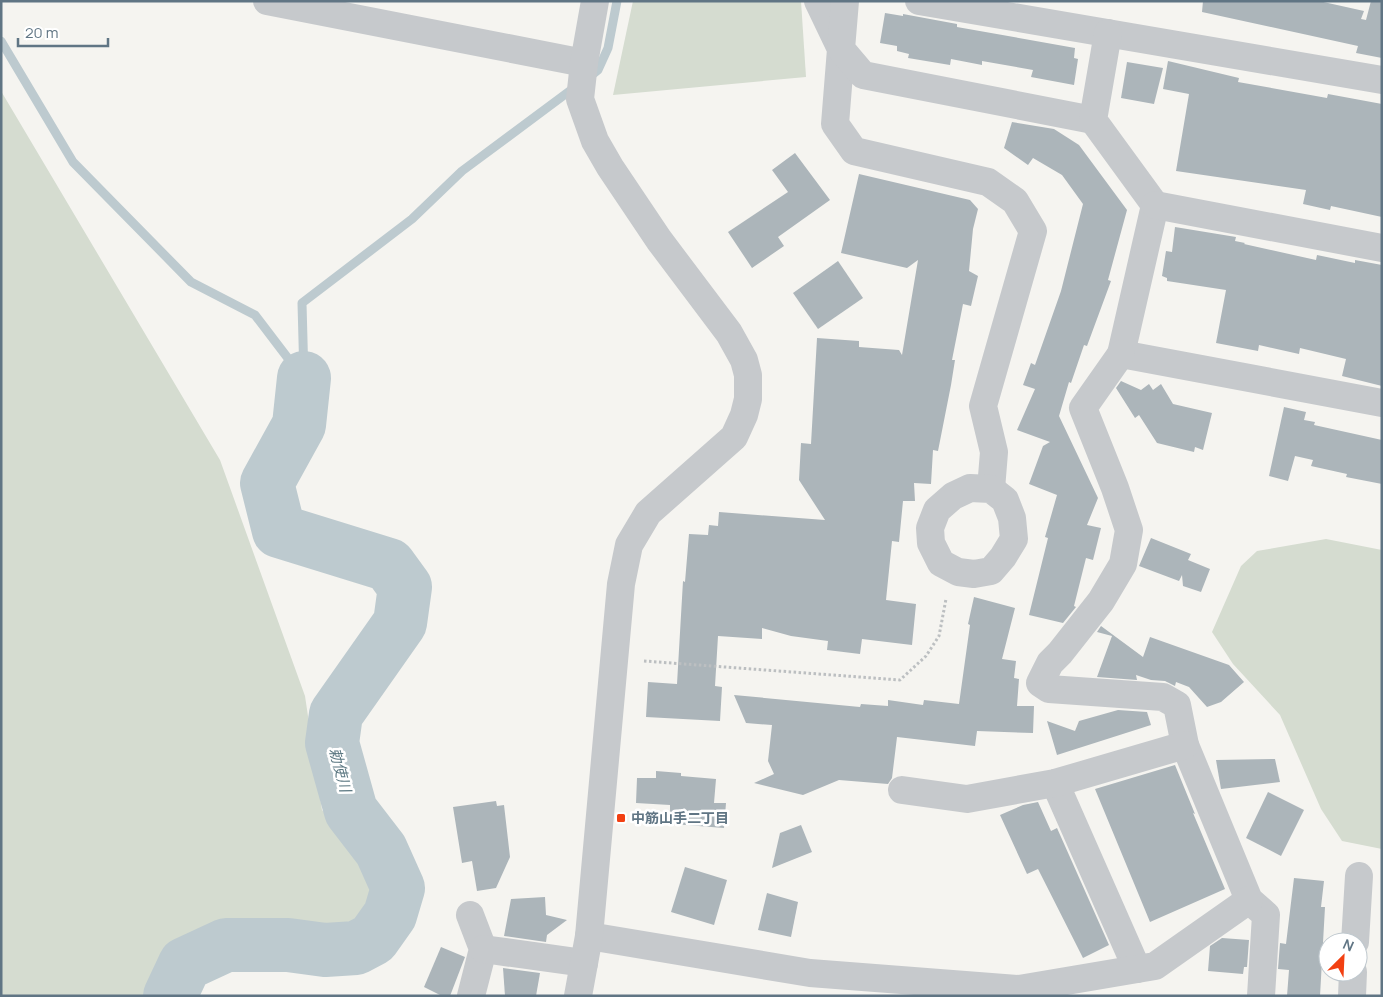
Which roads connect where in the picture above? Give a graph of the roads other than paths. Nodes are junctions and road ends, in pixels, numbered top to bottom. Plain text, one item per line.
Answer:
1 (267, 1) edge
2 (595, 1) edge
3 (818, 1) edge
4 (845, 1) edge
5 (919, 1) edge
6 (1108, 33) junction
7 (841, 49) junction
8 (584, 63) junction
9 (1382, 80) edge
10 (1093, 120) junction
11 (1155, 205) junction
12 (1382, 248) edge
13 (1120, 354) junction
14 (1382, 403) edge
15 (991, 489) junction
16 (1185, 745) junction
17 (1055, 783) junction
18 (902, 790) dead end
19 (1359, 876) dead end
20 (1249, 900) junction
21 (470, 915) dead end
22 (1356, 932) edge
23 (589, 936) junction
24 (483, 949) junction
25 (584, 963) junction
26 (1137, 969) junction
27 (1353, 982) edge
28 (956, 990) edge
29 (471, 996) edge
30 (578, 996) edge
31 (1261, 996) edge
32 (1352, 996) edge

1 - 8 street
2 - 8 street
3 - 7 street
4 - 7 street
5 - 6 street
6 - 9 street
6 - 10 street
7 - 10 street
7 - 15 street
8 - 23 street
10 - 11 street
11 - 12 street
11 - 13 street
13 - 14 street
13 - 16 street
15 - 15 street
16 - 17 street
16 - 20 street
17 - 18 street
17 - 26 street
19 - 22 street
20 - 26 street
20 - 31 street
21 - 24 street
23 - 25 street
23 - 28 street
24 - 25 street
24 - 29 street
25 - 30 street
26 - 28 street
27 - 32 street

